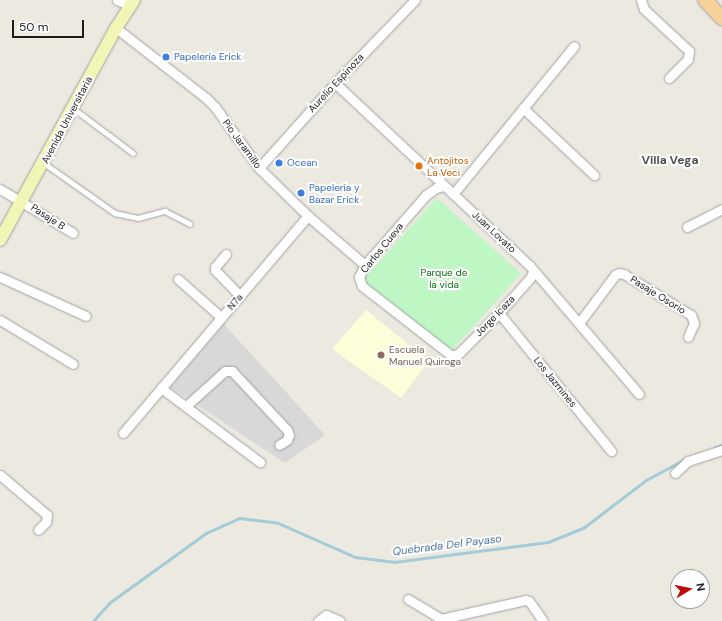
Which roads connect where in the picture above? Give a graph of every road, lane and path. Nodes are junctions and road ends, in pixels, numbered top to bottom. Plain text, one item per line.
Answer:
1 (117, 0) edge
2 (415, 0) edge
3 (642, 0) edge
4 (705, 0) edge
5 (132, 3) edge
6 (722, 18) edge
7 (116, 28) junction
8 (574, 46) dead end
9 (669, 78) dead end
10 (335, 83) junction
11 (73, 108) junction
12 (523, 108) junction
13 (133, 153) dead end
14 (44, 163) junction
15 (259, 168) junction
16 (594, 175) dead end
17 (444, 186) junction
18 (0, 189) edge
19 (453, 194) junction
20 (23, 202) junction
21 (722, 209) edge
22 (308, 216) junction
23 (190, 224) dead end
24 (686, 227) dead end
25 (73, 234) dead end
26 (0, 240) edge
27 (226, 254) dead end
28 (366, 265) junction
29 (533, 271) junction
30 (0, 277) edge
31 (178, 279) dead end
32 (240, 296) junction
33 (499, 313) junction
34 (86, 316) dead end
35 (221, 317) junction
36 (0, 320) edge
37 (579, 323) junction
38 (688, 337) dead end
39 (452, 356) joint
40 (73, 364) dead end
41 (161, 388) junction
42 (639, 394) dead end
43 (186, 406) junction
44 (123, 433) dead end
45 (280, 445) dead end
46 (722, 450) edge
47 (610, 451) dead end
48 (260, 462) dead end
49 (675, 473) dead end
50 (0, 475) edge
51 (38, 530) dead end
52 (408, 598) dead end
53 (318, 621) edge
54 (340, 621) edge
55 (543, 621) edge

1 - 5 street
2 - 10 street, Aurelio Espinoza
3 - 9 street
4 - 6 main road
5 - 7 street, Avenida Universitaria
7 - 11 street, Avenida Universitaria
7 - 15 street, Pio Jaramillo
8 - 12 street
10 - 15 street, Aurelio Espinoza
10 - 17 street, Juan Lovato
11 - 13 lane
11 - 14 street, Avenida Universitaria
12 - 16 street
12 - 19 street
14 - 20 street, Avenida Universitaria
14 - 23 lane
15 - 22 street, Pio Jaramillo
17 - 19 street, Juan Lovato
17 - 28 street, Carlos Cueva
18 - 20 street, Pasaje B
19 - 29 street, Juan Lovato
20 - 25 street, Pasaje B
20 - 26 street, Avenida Universitaria
21 - 24 street
22 - 28 street, Pio Jaramillo
22 - 32 street, N7a
27 - 32 street
28 - 39 street, Carlos Cueva
29 - 33 street, Jorge Icaza
29 - 37 street, Juan Lovato
30 - 34 street
31 - 35 street
32 - 35 street, N7a
33 - 39 street, Jorge Icaza
33 - 47 street, Los Jazmines
35 - 41 street, N7a
36 - 40 street
37 - 38 street, Pasaje Osorio
37 - 42 street, Juan Lovato
41 - 43 street
41 - 44 street, N7a
43 - 45 street
43 - 48 street
46 - 49 street
50 - 51 street
52 - 55 street
53 - 54 street

